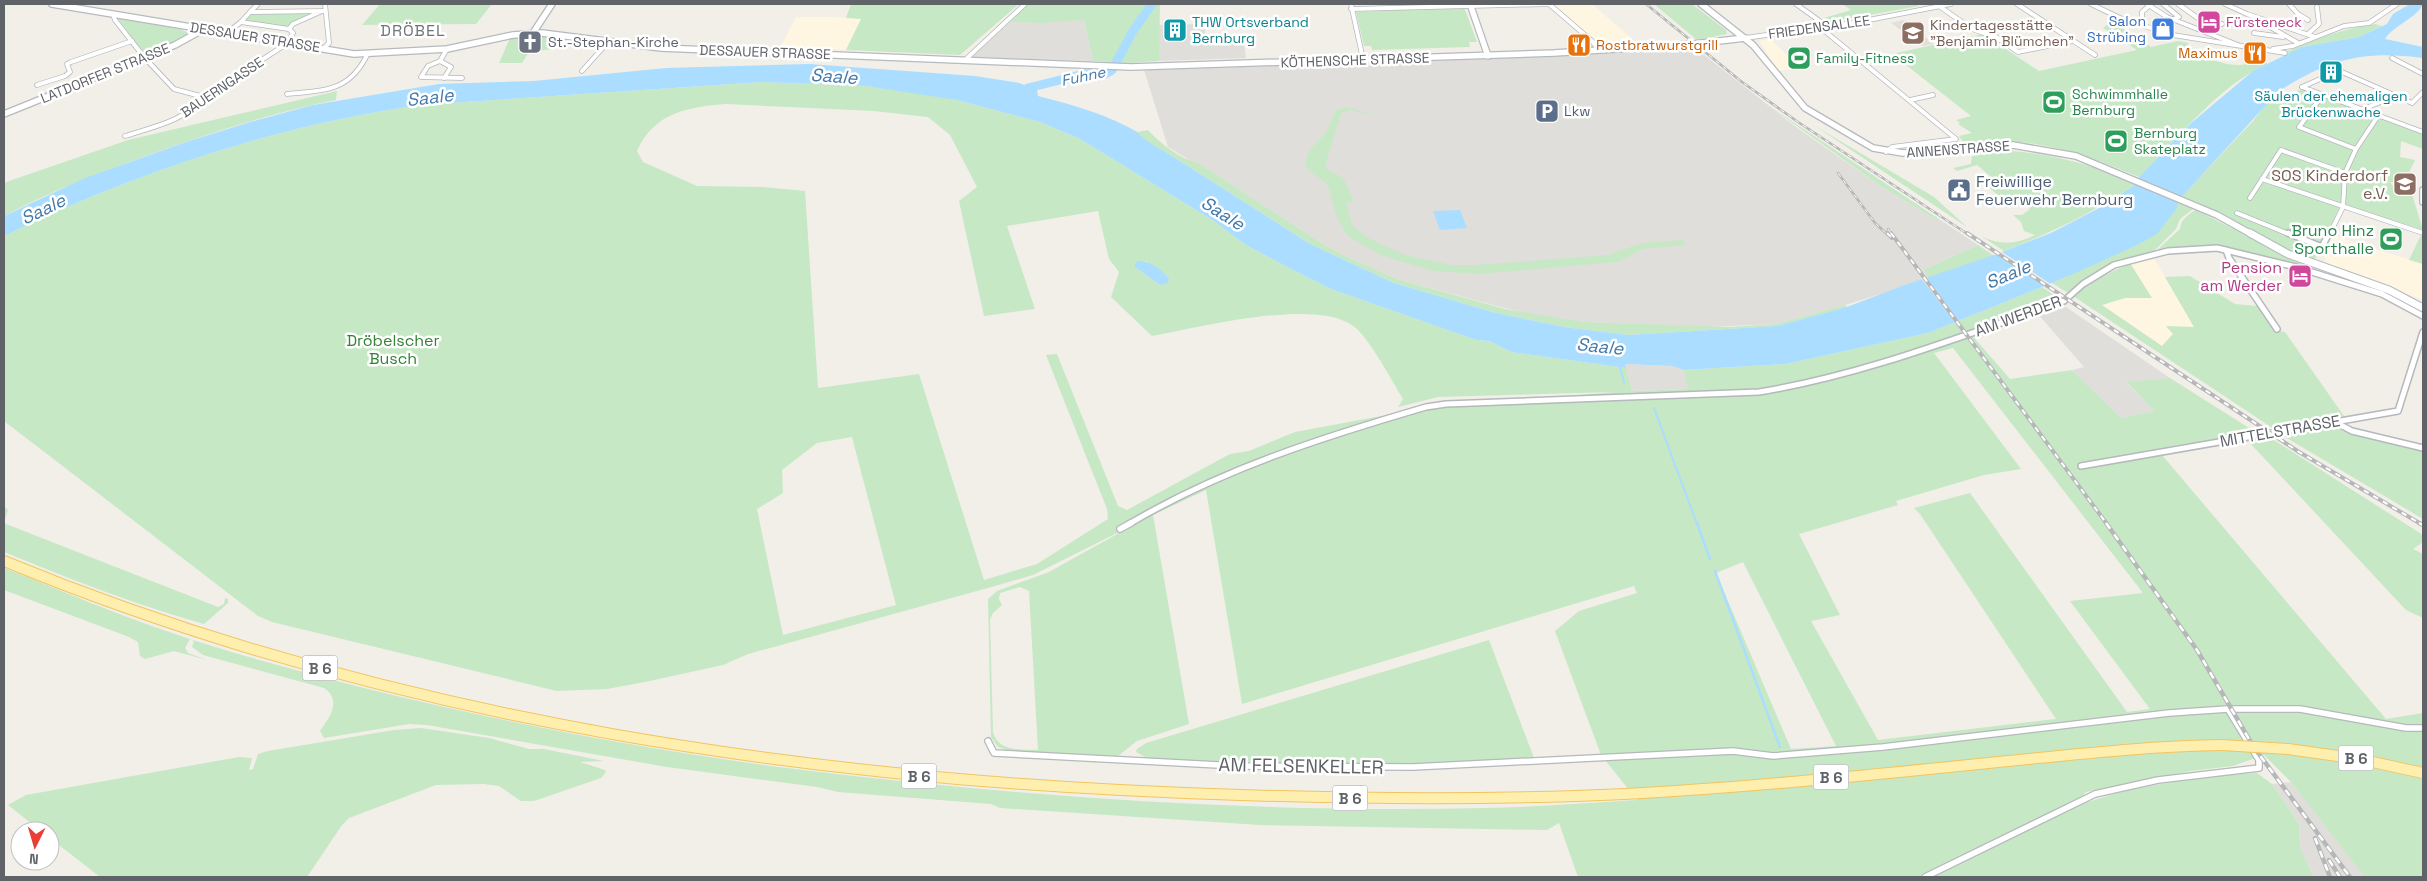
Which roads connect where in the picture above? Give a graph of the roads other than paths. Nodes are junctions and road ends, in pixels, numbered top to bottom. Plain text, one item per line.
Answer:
1 (52, 4) edge
2 (258, 4) edge
3 (325, 4) edge
4 (552, 4) edge
5 (1024, 4) edge
6 (1351, 4) edge
7 (1549, 4) edge
8 (1701, 4) edge
9 (1796, 4) edge
10 (1922, 4) edge
11 (1951, 4) edge
12 (2017, 4) edge
13 (2091, 4) edge
14 (2163, 4) edge
15 (2178, 4) edge
16 (2225, 4) edge
17 (2289, 4) edge
18 (2397, 4) edge
19 (1471, 5) edge
20 (2148, 5) edge
21 (1382, 6) edge
22 (1939, 6) junction
23 (2316, 7) dead end
24 (1929, 8) junction
25 (1351, 9) junction
26 (325, 11) junction
27 (250, 12) junction
28 (320, 12) junction
29 (113, 14) junction
30 (2248, 14) junction
31 (2174, 19) junction
32 (2308, 20) dead end
33 (241, 22) junction
34 (2369, 23) junction
35 (2222, 24) dead end
36 (2142, 25) junction
37 (2209, 26) junction
38 (2375, 26) dead end
39 (1828, 27) junction
40 (1820, 28) junction
41 (205, 29) junction
42 (289, 29) junction
43 (533, 32) junction
44 (2214, 32) junction
45 (227, 33) junction
46 (2254, 33) dead end
47 (2308, 34) junction
48 (2286, 36) junction
49 (1745, 38) junction
50 (2316, 38) junction
51 (132, 41) junction
52 (610, 41) junction
53 (2073, 41) junction
54 (288, 43) junction
55 (2298, 44) junction
56 (2238, 45) junction
57 (324, 48) junction
58 (447, 49) junction
59 (2272, 49) junction
60 (1599, 50) junction
61 (368, 53) junction
62 (2284, 53) dead end
63 (2096, 55) dead end
64 (1488, 56) junction
65 (144, 57) junction
66 (2392, 58) dead end
67 (1363, 59) junction
68 (440, 60) junction
69 (965, 60) junction
70 (2333, 68) dead end
71 (582, 71) dead end
72 (2336, 72) dead end
73 (2423, 74) edge
74 (444, 78) junction
75 (462, 78) dead end
76 (38, 85) dead end
77 (2423, 92) edge
78 (287, 94) dead end
79 (1933, 95) dead end
80 (2322, 96) junction
81 (2396, 96) junction
82 (204, 97) junction
83 (1910, 100) junction
84 (2361, 110) junction
85 (4, 114) edge
86 (2378, 116) junction
87 (2423, 132) edge
88 (125, 136) dead end
89 (2356, 149) junction
90 (1886, 152) junction
91 (2345, 173) junction
92 (2262, 179) junction
93 (2423, 190) edge
94 (2250, 198) dead end
95 (2423, 202) edge
96 (2343, 207) junction
97 (2237, 213) dead end
98 (2423, 233) edge
99 (2226, 250) junction
100 (2423, 308) edge
101 (2423, 316) edge
102 (2277, 329) dead end
103 (2423, 332) edge
104 (2333, 421) junction
105 (2423, 448) edge
106 (2081, 466) dead end
107 (1120, 529) dead end
108 (4, 561) edge
109 (2228, 709) junction
110 (2423, 728) edge
111 (988, 741) dead end
112 (2423, 772) edge
113 (1925, 877) edge

1 - 29 main road, DESSAUER STRASSE
2 - 27 street
3 - 26 street
4 - 43 main road
5 - 69 street
6 - 25 street
7 - 19 street
7 - 60 street
8 - 49 main road, ANNENSTRASSE
9 - 39 street
10 - 24 street
11 - 22 street, FRIEDENSALLEE
12 - 53 street
13 - 36 street
14 - 31 street
15 - 37 street
16 - 30 street
17 - 32 street
18 - 34 street
19 - 21 street
19 - 64 main road
20 - 31 street
20 - 36 street
21 - 25 street
22 - 24 street, FRIEDENSALLEE
22 - 53 street
23 - 47 street
24 - 39 street, FRIEDENSALLEE
25 - 67 street
26 - 28 street
26 - 57 street
27 - 28 street
27 - 33 street
28 - 42 street
29 - 41 main road, DESSAUER STRASSE
29 - 51 street
30 - 47 street
30 - 48 street
31 - 44 street
33 - 42 street
33 - 45 street
34 - 38 street
34 - 50 street
35 - 37 street
36 - 56 street
37 - 44 street
39 - 40 street, FRIEDENSALLEE
40 - 49 street, FRIEDENSALLEE
40 - 83 street
41 - 45 main road, DESSAUER STRASSE
41 - 65 main road, LATDORFER STRASSE
42 - 54 street
43 - 52 main road, DESSAUER STRASSE
43 - 58 main road, DESSAUER STRASSE
44 - 56 street
45 - 54 main road, DESSAUER STRASSE
46 - 48 street
47 - 50 street
48 - 55 street
49 - 60 main road, KÖTHENSCHE STRASSE
49 - 90 main road, ANNENSTRASSE
50 - 55 street
51 - 65 street
51 - 76 street
52 - 69 main road, DESSAUER STRASSE
52 - 71 street
53 - 63 street
54 - 57 main road, DESSAUER STRASSE
54 - 82 street, BAUERNGASSE
55 - 59 street
56 - 59 street
57 - 61 main road, DESSAUER STRASSE
58 - 61 main road, DESSAUER STRASSE
58 - 68 street
59 - 62 street
60 - 64 main road, KÖTHENSCHE STRASSE
61 - 78 street
64 - 67 main road, KÖTHENSCHE STRASSE
65 - 82 street
65 - 85 main road, LATDORFER STRASSE
66 - 73 street
67 - 69 main road, KÖTHENSCHE STRASSE
68 - 74 street
68 - 74 street
70 - 81 street
72 - 80 street
74 - 75 street
77 - 81 street
79 - 83 street
80 - 84 street
80 - 89 street
81 - 84 street
82 - 88 street, BAUERNGASSE
83 - 90 street, ANNENSTRASSE
84 - 86 street
86 - 87 street
86 - 89 street
89 - 91 street
90 - 100 main road, ANNENSTRASSE
91 - 92 street
91 - 96 street
92 - 94 street
92 - 96 street
93 - 95 main road
96 - 97 street
96 - 98 street
99 - 101 street, AM WERDER
99 - 102 street
99 - 107 street, AM WERDER
103 - 104 street, MITTELSTRASSE
104 - 105 street
104 - 106 street, MITTELSTRASSE
108 - 112 main road, B 6, bridge
109 - 110 street
109 - 111 street, AM FELSENKELLER
109 - 113 street

